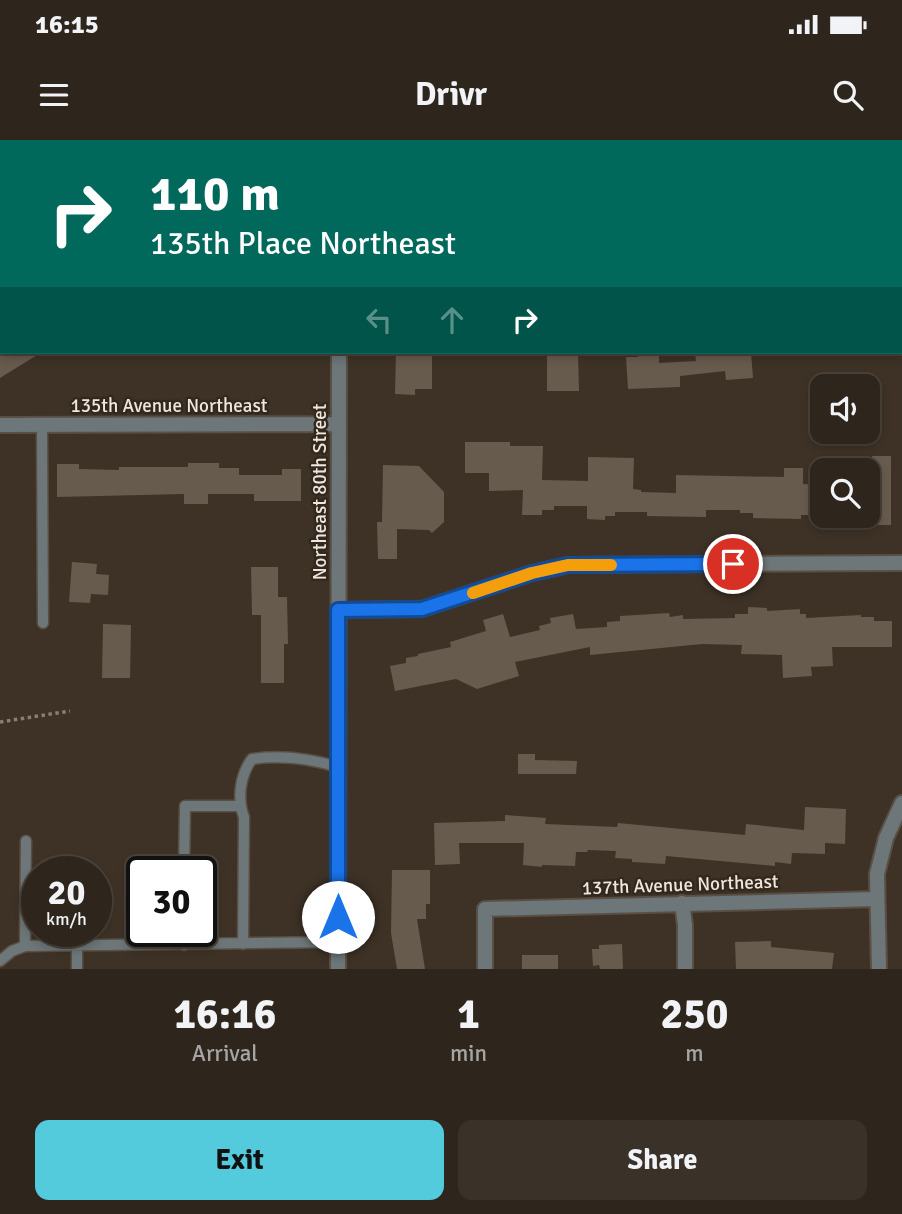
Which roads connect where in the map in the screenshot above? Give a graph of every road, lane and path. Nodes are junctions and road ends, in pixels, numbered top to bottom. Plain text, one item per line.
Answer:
1 (339, 354) edge
2 (339, 424) junction
3 (0, 425) edge
4 (42, 425) junction
5 (902, 563) edge
6 (338, 610) junction
7 (43, 623) dead end
8 (70, 711) dead end
9 (0, 722) edge
10 (338, 767) junction
11 (902, 803) edge
12 (240, 806) junction
13 (26, 841) dead end
14 (26, 856) edge
15 (184, 856) edge
16 (877, 899) junction
17 (682, 903) junction
18 (338, 942) junction
19 (217, 944) edge
20 (243, 944) junction
21 (22, 947) edge
22 (77, 947) edge
23 (0, 961) edge
24 (77, 969) edge
25 (338, 969) edge
26 (485, 969) edge
27 (685, 969) edge
28 (879, 969) edge

1 - 2 street, Northeast 80th Street
2 - 4 street, 135th Avenue Northeast
2 - 6 street, Northeast 80th Street
3 - 4 street, 135th Avenue Northeast
4 - 7 lane
5 - 6 street
6 - 10 street, Northeast 80th Street
8 - 9 path
10 - 12 lane
10 - 18 street, Northeast 80th Street
11 - 16 street
12 - 15 lane
12 - 20 lane
13 - 14 lane
16 - 17 street, 137th Avenue Northeast
16 - 28 street
17 - 26 street, 137th Avenue Northeast
17 - 27 street
18 - 20 lane
18 - 25 street, Northeast 80th Street
19 - 20 lane
21 - 23 lane
22 - 24 lane

